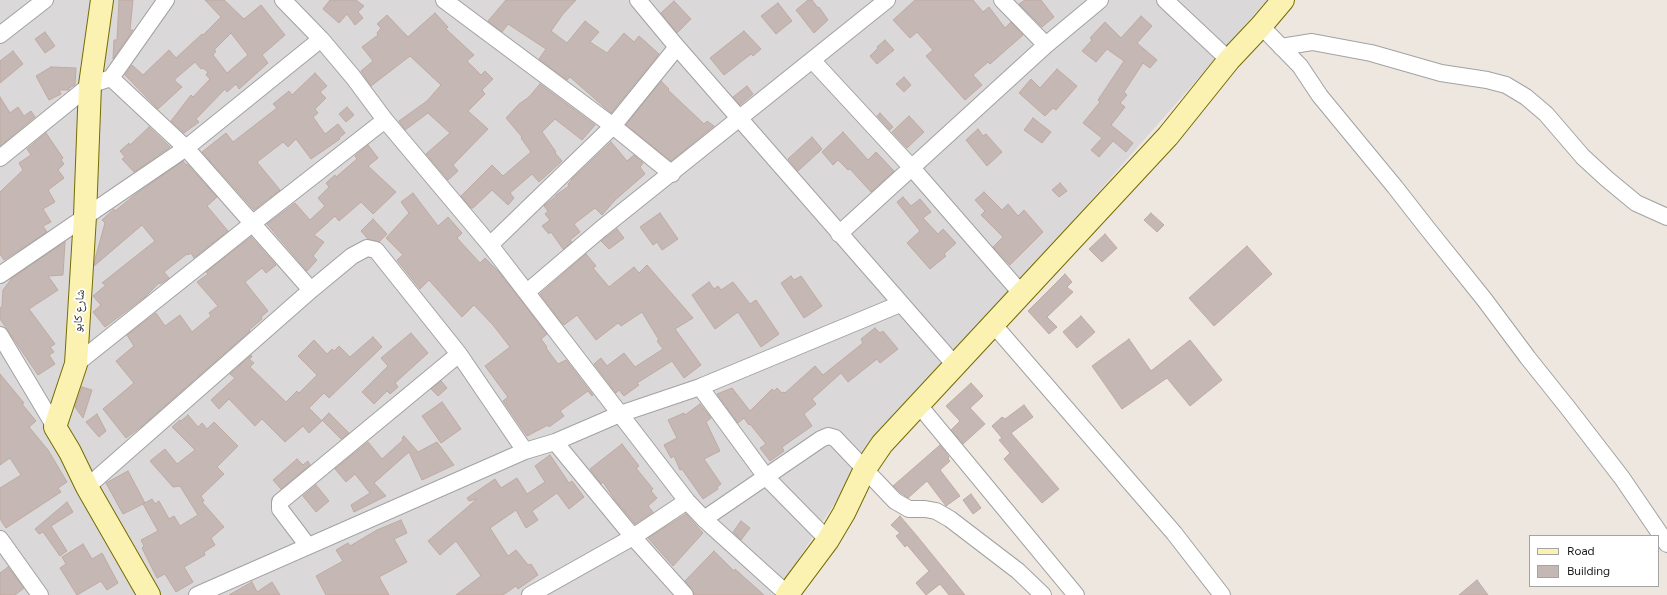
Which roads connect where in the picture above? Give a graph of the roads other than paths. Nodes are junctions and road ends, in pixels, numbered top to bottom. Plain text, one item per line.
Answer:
1 (45, 0) edge
2 (102, 0) edge
3 (166, 0) edge
4 (282, 0) edge
5 (444, 0) edge
6 (638, 0) edge
7 (887, 0) edge
8 (1002, 0) edge
9 (1100, 0) edge
10 (1165, 0) edge
11 (1282, 0) edge
12 (1261, 26) junction
13 (0, 35) edge
14 (321, 39) junction
15 (1046, 45) junction
16 (677, 47) junction
17 (1281, 47) junction
18 (812, 60) junction
19 (1229, 60) junction
20 (111, 78) junction
21 (90, 85) junction
22 (740, 119) junction
23 (385, 120) junction
24 (613, 126) junction
25 (186, 148) junction
26 (0, 158) edge
27 (912, 168) junction
28 (672, 174) junction
29 (85, 216) junction
30 (1667, 217) edge
31 (253, 223) junction
32 (839, 234) junction
33 (490, 245) junction
34 (0, 275) edge
35 (311, 290) junction
36 (527, 292) junction
37 (1021, 293) junction
38 (900, 304) junction
39 (993, 324) junction
40 (0, 335) edge
41 (459, 354) junction
42 (76, 364) junction
43 (954, 364) junction
44 (700, 387) junction
45 (918, 404) junction
46 (620, 414) junction
47 (55, 427) junction
48 (555, 442) junction
49 (525, 451) junction
50 (865, 470) junction
51 (766, 477) junction
52 (87, 487) junction
53 (687, 501) junction
54 (704, 519) junction
55 (634, 537) junction
56 (0, 539) edge
57 (828, 540) junction
58 (1667, 544) edge
59 (308, 546) junction
60 (787, 594) edge
61 (40, 595) edge
62 (149, 595) edge
63 (197, 595) edge
64 (530, 595) edge
65 (685, 595) edge
66 (1043, 595) edge
67 (1076, 595) edge
68 (1222, 595) edge

1 - 13 street
2 - 21 street, شارع كابو
3 - 20 street
4 - 14 street
5 - 24 street
6 - 16 street
7 - 18 street
8 - 15 street
9 - 15 street
10 - 19 street
11 - 12 street
12 - 17 street
12 - 19 street
14 - 23 street
14 - 25 street
15 - 27 street
16 - 22 street
16 - 24 street
17 - 30 street
17 - 58 street
18 - 22 street
18 - 27 street
19 - 37 street
20 - 21 street
20 - 25 street
21 - 26 street
21 - 29 street, شارع كابو
22 - 28 street
22 - 32 street
23 - 31 street
23 - 33 street
24 - 28 street
24 - 33 street
25 - 29 street
25 - 31 street
27 - 32 street
27 - 37 street
28 - 36 street
29 - 34 street
29 - 42 street, شارع كابو
31 - 35 street
31 - 42 street
32 - 38 street
33 - 36 street
35 - 41 street
35 - 52 street
36 - 46 street
37 - 39 street
38 - 43 street
38 - 44 street
39 - 43 street
39 - 68 street
40 - 47 street
41 - 49 street
41 - 59 street
42 - 47 street, شارع كابو
43 - 45 street
44 - 46 street
44 - 51 street
45 - 50 street
45 - 67 street
46 - 48 street
46 - 53 street
47 - 52 street
48 - 49 street
48 - 55 street
49 - 59 street
50 - 51 street
50 - 57 street
50 - 66 street
51 - 54 street
51 - 57 street
52 - 62 street
53 - 54 street
53 - 55 street
54 - 60 street
55 - 64 street
55 - 65 street
56 - 61 street
57 - 60 street
59 - 63 street

